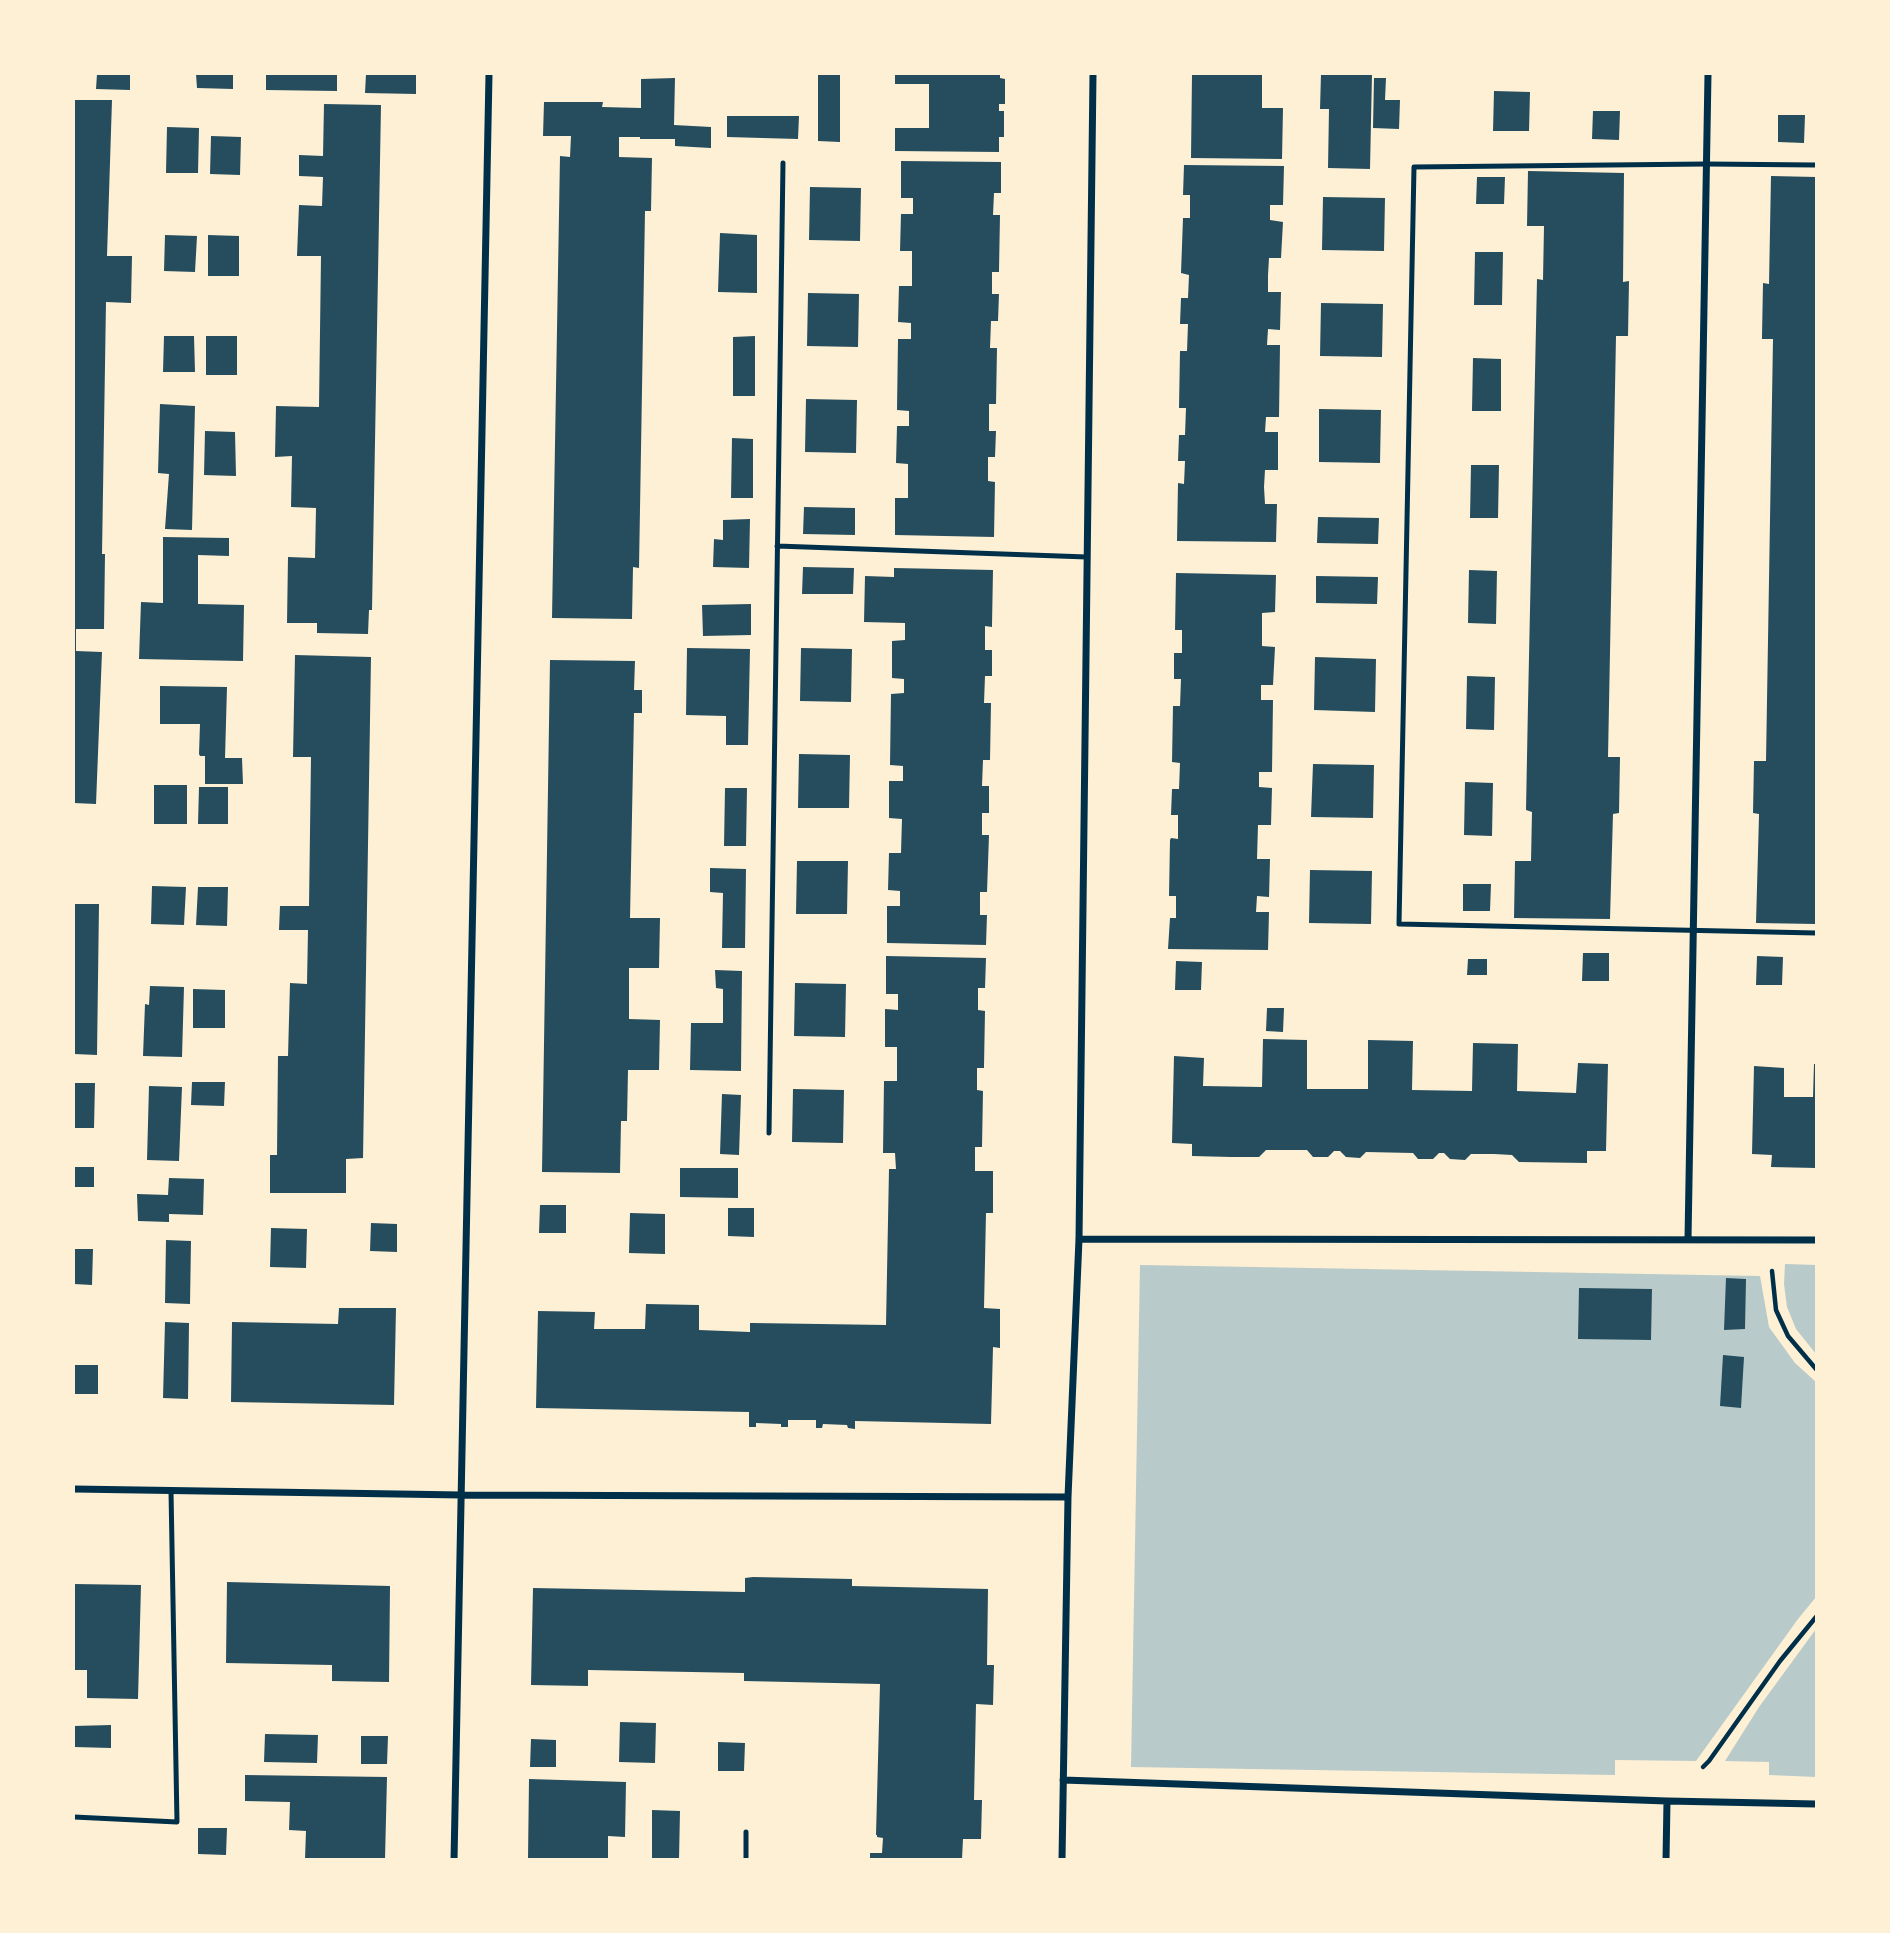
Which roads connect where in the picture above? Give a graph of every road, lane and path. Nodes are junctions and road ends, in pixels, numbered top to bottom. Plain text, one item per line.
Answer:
1 (489, 74) edge
2 (1093, 74) edge
3 (1708, 74) edge
4 (783, 163) dead end
5 (1706, 164) junction
6 (1816, 165) edge
7 (777, 546) junction
8 (1087, 557) junction
9 (1693, 931) junction
10 (1816, 933) edge
11 (769, 1133) dead end
12 (1079, 1239) junction
13 (1688, 1239) junction
14 (1772, 1240) junction
15 (1816, 1240) edge
16 (1816, 1369) edge
17 (74, 1489) edge
18 (172, 1491) junction
19 (462, 1495) junction
20 (1069, 1497) junction
21 (1816, 1617) edge
22 (1063, 1780) junction
23 (1667, 1801) junction
24 (1816, 1804) edge
25 (74, 1817) edge
26 (746, 1832) dead end
27 (454, 1860) edge
28 (746, 1860) edge
29 (1062, 1860) edge
30 (1666, 1860) edge

1 - 19 street
2 - 8 street
3 - 5 street
4 - 7 lane
5 - 6 lane
5 - 9 street
5 - 9 lane
7 - 8 lane
7 - 11 lane
8 - 12 street
9 - 10 lane
9 - 13 street
12 - 13 street
12 - 20 street
13 - 14 street
14 - 15 street
14 - 16 path
17 - 18 street
18 - 19 street
18 - 25 lane
19 - 20 street
19 - 27 street
20 - 22 street
21 - 23 path
22 - 23 street
22 - 29 street
23 - 24 street
23 - 30 street
26 - 28 lane

